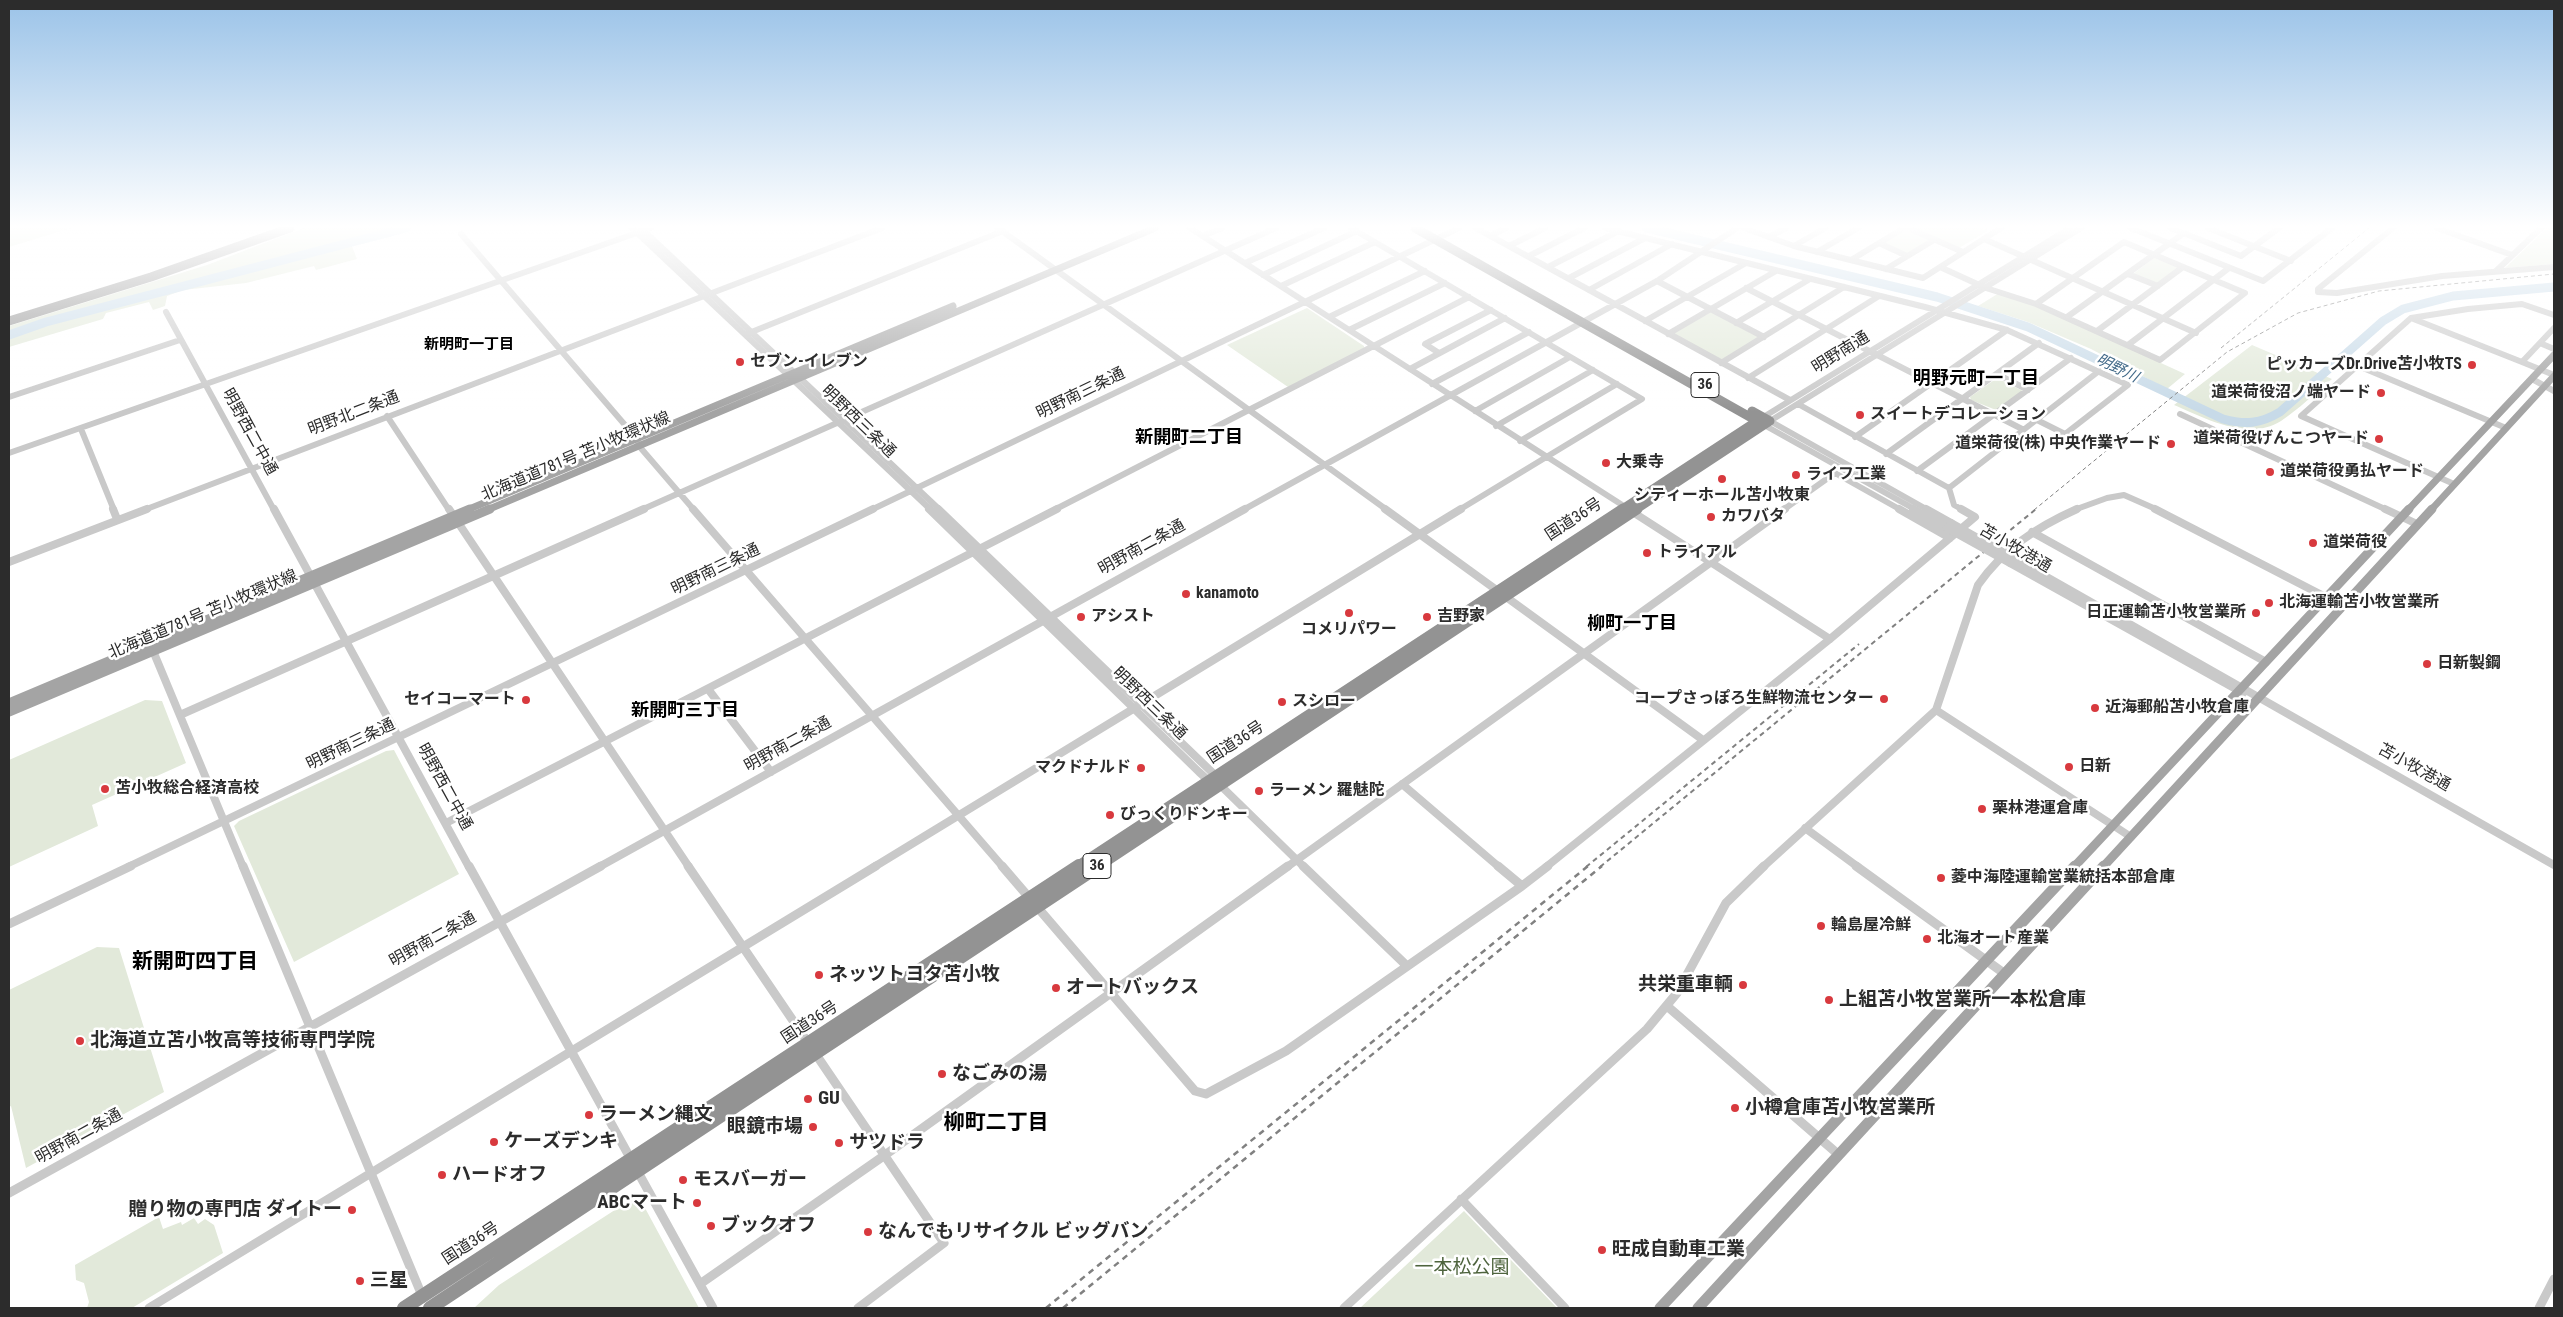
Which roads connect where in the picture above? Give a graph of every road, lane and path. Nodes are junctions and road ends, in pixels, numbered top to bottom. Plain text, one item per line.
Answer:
1 (98, 289) edge
2 (111, 289) edge
3 (472, 289) edge
4 (507, 289) edge
5 (702, 289) edge
6 (719, 289) edge
7 (856, 289) edge
8 (1001, 289) edge
9 (1084, 289) edge
10 (1137, 289) edge
11 (1286, 289) edge
12 (1331, 289) edge
13 (1386, 289) edge
14 (1432, 289) edge
15 (1456, 289) edge
16 (1529, 289) edge
17 (1641, 289) edge
18 (1673, 289) edge
19 (1701, 289) edge
20 (1744, 289) edge
21 (1749, 289) edge
22 (1793, 289) edge
23 (1840, 289) edge
24 (1854, 289) edge
25 (1970, 289) edge
26 (1984, 289) edge
27 (1991, 289) edge
28 (2058, 289) edge
29 (2097, 289) edge
30 (2107, 289) edge
31 (2153, 289) edge
32 (2201, 289) edge
33 (2237, 289) edge
34 (2319, 289) edge
35 (2355, 289) edge
36 (1589, 290) edge
37 (2103, 292) junction
38 (707, 294) junction
39 (1879, 296) junction
40 (1469, 297) junction
41 (1688, 297) junction
42 (1305, 302) junction
43 (1773, 302) junction
44 (1104, 304) junction
45 (1615, 304) junction
46 (2036, 304) junction
47 (2133, 305) junction
48 (1711, 309) junction
49 (1491, 310) junction
50 (1942, 310) junction
51 (166, 312) dead end
52 (1799, 315) junction
53 (2554, 315) edge
54 (9, 317) edge
55 (1329, 317) junction
56 (2066, 317) junction
57 (1505, 318) junction
58 (2163, 318) junction
59 (2411, 318) junction
60 (9, 321) edge
61 (1584, 321) junction
62 (1645, 321) junction
63 (1736, 323) junction
64 (2554, 328) edge
65 (1827, 329) junction
66 (1350, 330) junction
67 (2007, 330) junction
68 (2097, 331) junction
69 (752, 332) junction
70 (1529, 332) junction
71 (2196, 332) junction
72 (1668, 334) junction
73 (745, 335) junction
74 (1764, 337) junction
75 (180, 340) junction
76 (1546, 342) junction
77 (2039, 343) junction
78 (2540, 343) junction
79 (2128, 345) junction
80 (1374, 346) junction
81 (2554, 349) edge
82 (561, 350) junction
83 (1440, 353) junction
84 (1874, 353) junction
85 (2554, 355) edge
86 (1570, 357) junction
87 (2071, 358) junction
88 (1181, 362) junction
89 (2522, 362) junction
90 (1721, 363) junction
91 (2356, 365) junction
92 (1410, 369) junction
93 (2540, 369) junction
94 (1593, 370) junction
95 (2099, 371) junction
96 (1997, 374) junction
97 (795, 376) junction
98 (1748, 378) junction
99 (2532, 379) junction
100 (2551, 381) edge
101 (1820, 382) junction
102 (204, 383) junction
103 (1932, 383) junction
104 (1432, 384) junction
105 (1617, 384) junction
106 (1827, 386) junction
107 (2028, 390) junction
108 (2554, 391) edge
109 (1450, 395) junction
110 (9, 397) edge
111 (1962, 399) junction
112 (1790, 400) junction
113 (1798, 404) junction
114 (1250, 410) junction
115 (1474, 411) junction
116 (2180, 414) dead end
117 (1994, 415) junction
118 (387, 416) junction
119 (846, 420) junction
120 (2037, 420) junction
121 (1764, 421) junction
122 (2490, 422) junction
123 (839, 423) junction
124 (1496, 426) junction
125 (2506, 428) junction
126 (81, 429) junction
127 (2024, 430) junction
128 (1855, 437) junction
129 (1520, 441) junction
130 (638, 443) junction
131 (9, 454) edge
132 (1886, 454) junction
133 (1546, 457) junction
134 (1324, 465) junction
135 (252, 467) junction
136 (1918, 471) junction
137 (2439, 477) junction
138 (2454, 484) junction
139 (1949, 488) junction
140 (914, 490) junction
141 (679, 493) junction
142 (1629, 510) junction
143 (2402, 517) junction
144 (117, 520) junction
145 (455, 520) junction
146 (2417, 524) junction
147 (2032, 532) junction
148 (1420, 534) junction
149 (1950, 538) junction
150 (980, 549) junction
151 (973, 552) junction
152 (9, 562) edge
153 (1710, 563) junction
154 (746, 571) junction
155 (492, 577) junction
156 (313, 579) junction
157 (1501, 594) junction
158 (2326, 598) junction
159 (2343, 606) junction
160 (1047, 618) junction
161 (805, 639) junction
162 (1830, 639) junction
163 (345, 641) junction
164 (151, 648) junction
165 (1584, 653) junction
166 (2266, 662) junction
167 (551, 664) junction
168 (708, 689) junction
169 (2240, 690) junction
170 (2259, 698) junction
171 (9, 703) edge
172 (1138, 706) junction
173 (1936, 710) junction
174 (9, 712) edge
175 (180, 715) junction
176 (872, 715) junction
177 (400, 737) junction
178 (1703, 740) junction
179 (604, 742) junction
180 (771, 772) junction
181 (1216, 780) junction
182 (1402, 784) junction
183 (959, 815) junction
184 (224, 822) junction
185 (446, 823) junction
186 (2113, 826) junction
187 (1805, 828) junction
188 (664, 830) junction
189 (2131, 837) junction
190 (1297, 859) junction
191 (2554, 865) edge
192 (1522, 886) junction
193 (1032, 903) junction
194 (500, 920) junction
195 (9, 924) edge
196 (742, 946) junction
197 (1987, 960) junction
198 (1408, 966) junction
199 (2006, 974) junction
200 (1110, 992) junction
201 (1667, 1006) junction
202 (310, 1026) junction
203 (812, 1049) junction
204 (570, 1051) junction
205 (1820, 1138) junction
206 (885, 1155) junction
207 (1839, 1155) junction
208 (636, 1166) junction
209 (370, 1174) junction
210 (9, 1193) edge
211 (1461, 1200) junction
212 (2554, 1279) edge
213 (700, 1284) junction
214 (424, 1302) edge
215 (149, 1308) edge
216 (404, 1308) edge
217 (430, 1308) edge
218 (713, 1308) edge
219 (858, 1308) edge
220 (1344, 1308) edge
221 (1565, 1308) edge
222 (1660, 1308) edge
223 (1698, 1308) edge
224 (2539, 1308) edge

1 - 54 highway
2 - 60 highway
3 - 102 street
4 - 82 street
5 - 38 street, 明野西三条通
6 - 38 street, 明野北二条通
7 - 69 street
8 - 97 main road, 北海道道781号 苫小牧環状線
9 - 44 street
10 - 44 street
11 - 42 street
12 - 42 street, 明野南三条通
13 - 55 street
14 - 66 street
15 - 40 street
16 - 61 highway, 36
17 - 45 street, 明野南二条通
18 - 41 street
19 - 41 street
20 - 48 street
21 - 43 street
22 - 43 street
23 - 52 street
24 - 39 street
25 - 50 street
26 - 50 street
27 - 46 street
28 - 46 street
29 - 37 street
30 - 37 street
31 - 47 street
32 - 58 street
33 - 71 street
34 - 35 street
36 - 45 street
37 - 47 street
37 - 56 street
38 - 69 street, 明野西三条通
38 - 73 street, 明野西三条通
38 - 82 street, 明野北二条通
39 - 50 street
39 - 65 street
40 - 49 street
40 - 80 street
41 - 48 street
41 - 62 street
42 - 55 street
42 - 88 street, 明野南三条通
43 - 52 street
43 - 63 street
44 - 88 street
44 - 119 street
45 - 61 street, 明野南二条通
45 - 62 street
46 - 56 street
47 - 58 street
47 - 68 street
48 - 63 street
48 - 72 street
49 - 57 street
49 - 83 street
50 - 67 street
50 - 84 street, 明野南通
51 - 75 street, 明野西二中通
52 - 65 street
52 - 74 street
53 - 59 street
55 - 66 street
56 - 68 street
57 - 70 street
57 - 83 street
58 - 71 street
58 - 79 street
59 - 89 street
59 - 91 street
61 - 76 street, 明野南二条通
61 - 121 highway, 36
62 - 72 street
63 - 74 street
64 - 78 street
65 - 84 street
65 - 98 street
66 - 80 street
67 - 77 street
67 - 103 street
68 - 79 street
69 - 73 street
69 - 97 street, 明野西三条通
70 - 76 street
70 - 104 street
71 - 79 street
72 - 90 street
73 - 97 street, 明野西三条通
74 - 90 street
75 - 102 street, 明野西二中通
75 - 110 street
76 - 86 street
76 - 109 street, 明野南二条通
77 - 87 street
77 - 96 street
78 - 81 street
78 - 89 street
80 - 92 street
80 - 114 street
82 - 118 street, 明野北二条通
82 - 130 street
83 - 92 street
84 - 101 street, 明野南通
84 - 103 street
84 - 106 street, 明野南通
85 - 93 main road
86 - 94 street
86 - 115 street
87 - 95 street
87 - 107 street
88 - 114 street
88 - 140 street, 明野南三条通
89 - 93 street
90 - 98 street
91 - 122 street
91 - 137 street
92 - 104 street
93 - 99 main road
93 - 100 street
94 - 105 street
94 - 124 street
95 - 120 street
95 - 120 street
96 - 107 street
96 - 111 street
97 - 119 street, 明野西三条通
97 - 123 street, 明野西三条通
97 - 130 main road, 北海道道781号 苫小牧環状線
98 - 112 street
99 - 100 street
99 - 122 main road
100 - 108 street
100 - 125 main road
101 - 106 street
101 - 112 street, 明野南通
102 - 126 street
102 - 135 street, 明野西二中通
103 - 111 street
103 - 128 street
104 - 109 street
105 - 129 street
105 - 133 street
106 - 113 street, 明野南通
107 - 117 street
109 - 115 street
109 - 134 street, 明野南二条通
111 - 117 street
111 - 132 street
112 - 121 street, 明野南通
113 - 121 street, 明野南通
113 - 128 street
114 - 134 street
114 - 150 street
115 - 124 street
116 - 143 street
117 - 127 street
117 - 136 street
118 - 135 street, 明野北二条通
118 - 145 street
119 - 123 street
119 - 140 street, 明野西三条通
120 - 127 street
121 - 142 highway, 国道36号 / 36
121 - 169 street, 苫小牧港通, bridge
122 - 125 street
122 - 137 main road
123 - 140 street, 明野西三条通
123 - 141 street
124 - 129 street
125 - 138 main road
126 - 131 street
126 - 144 street
127 - 139 street
128 - 132 street
129 - 133 street
130 - 141 street
130 - 145 main road, 北海道道781号 苫小牧環状線
132 - 136 street
133 - 142 street
133 - 148 street
134 - 148 street
134 - 160 street, 明野南二条通
135 - 144 street, 明野北二条通
135 - 156 street, 明野西二中通
136 - 139 street
137 - 138 street
137 - 143 main road
138 - 146 main road
139 - 149 street
140 - 150 street, 明野西三条通
140 - 151 street, 明野西三条通
140 - 154 street, 明野南三条通
141 - 154 street
141 - 155 street
142 - 153 street
142 - 157 highway, 国道36号 / 36
143 - 146 street
143 - 158 main road
144 - 152 street, 明野北二条通
145 - 155 street
145 - 156 main road, 北海道道781号 苫小牧環状線
146 - 159 main road
147 - 158 street
147 - 166 street
147 - 173 street
148 - 157 street
148 - 172 street
149 - 153 street
149 - 162 street
150 - 151 street
150 - 160 street, 明野西三条通
151 - 160 street, 明野西三条通
151 - 161 street
153 - 162 street
153 - 165 street
154 - 161 street
154 - 167 street, 明野南三条通
155 - 163 street
155 - 167 street
156 - 163 street, 明野西二中通
156 - 164 main road, 北海道道781号 苫小牧環状線
157 - 165 street
157 - 181 highway, 国道36号 / 36
158 - 159 street
158 - 166 main road
159 - 170 main road
160 - 172 street, 明野西三条通
160 - 176 street, 明野南二条通
161 - 168 street
161 - 176 street
162 - 178 street
163 - 175 street
163 - 177 street, 明野西二中通
164 - 171 main road, 北海道道781号 苫小牧環状線
164 - 174 main road, 北海道道781号 苫小牧環状線
164 - 175 street
165 - 178 street
165 - 182 street
166 - 169 main road
167 - 177 street, 明野南三条通
167 - 179 street
168 - 179 street
168 - 180 street
169 - 170 street, 苫小牧港通
169 - 186 main road
170 - 189 main road
170 - 191 street, 苫小牧港通
172 - 181 street, 明野西三条通
172 - 183 street
173 - 186 street
173 - 187 street
175 - 184 street
176 - 180 street, 明野南二条通
176 - 183 street
177 - 184 street, 明野南三条通
177 - 185 street, 明野西二中通
178 - 192 street
179 - 185 street
179 - 188 street
180 - 188 street, 明野南二条通
181 - 190 street, 明野西三条通
181 - 193 highway, 国道36号 / 36
182 - 190 street
182 - 192 street
183 - 193 street
183 - 196 street
184 - 195 street, 明野南三条通
184 - 202 street
185 - 194 street, 明野西二中通
186 - 189 street
186 - 197 main road
187 - 197 street
187 - 201 street
188 - 194 street, 明野南二条通
188 - 196 street
189 - 199 main road
190 - 198 street, 明野西三条通
190 - 200 street
192 - 198 street
193 - 200 street
193 - 203 highway, 国道36号 / 36
194 - 202 street, 明野南二条通
194 - 204 street, 明野西二中通
196 - 203 street
196 - 204 street
197 - 199 street
197 - 205 main road
198 - 200 street
199 - 207 main road
200 - 206 street
201 - 205 street
201 - 211 street
202 - 209 street
202 - 210 street, 明野南二条通
203 - 206 street
203 - 208 highway, 国道36号 / 36
204 - 208 street, 明野西二中通
204 - 209 street
205 - 207 street
205 - 222 main road
206 - 213 street
206 - 219 street
207 - 223 main road
208 - 213 street, 明野西二中通
208 - 214 highway, 国道36号 / 36
208 - 217 highway, 国道36号 / 36
209 - 214 street
209 - 215 street
211 - 220 street
211 - 221 street
212 - 224 street
213 - 218 street, 明野西二中通
214 - 216 highway, 国道36号 / 36

